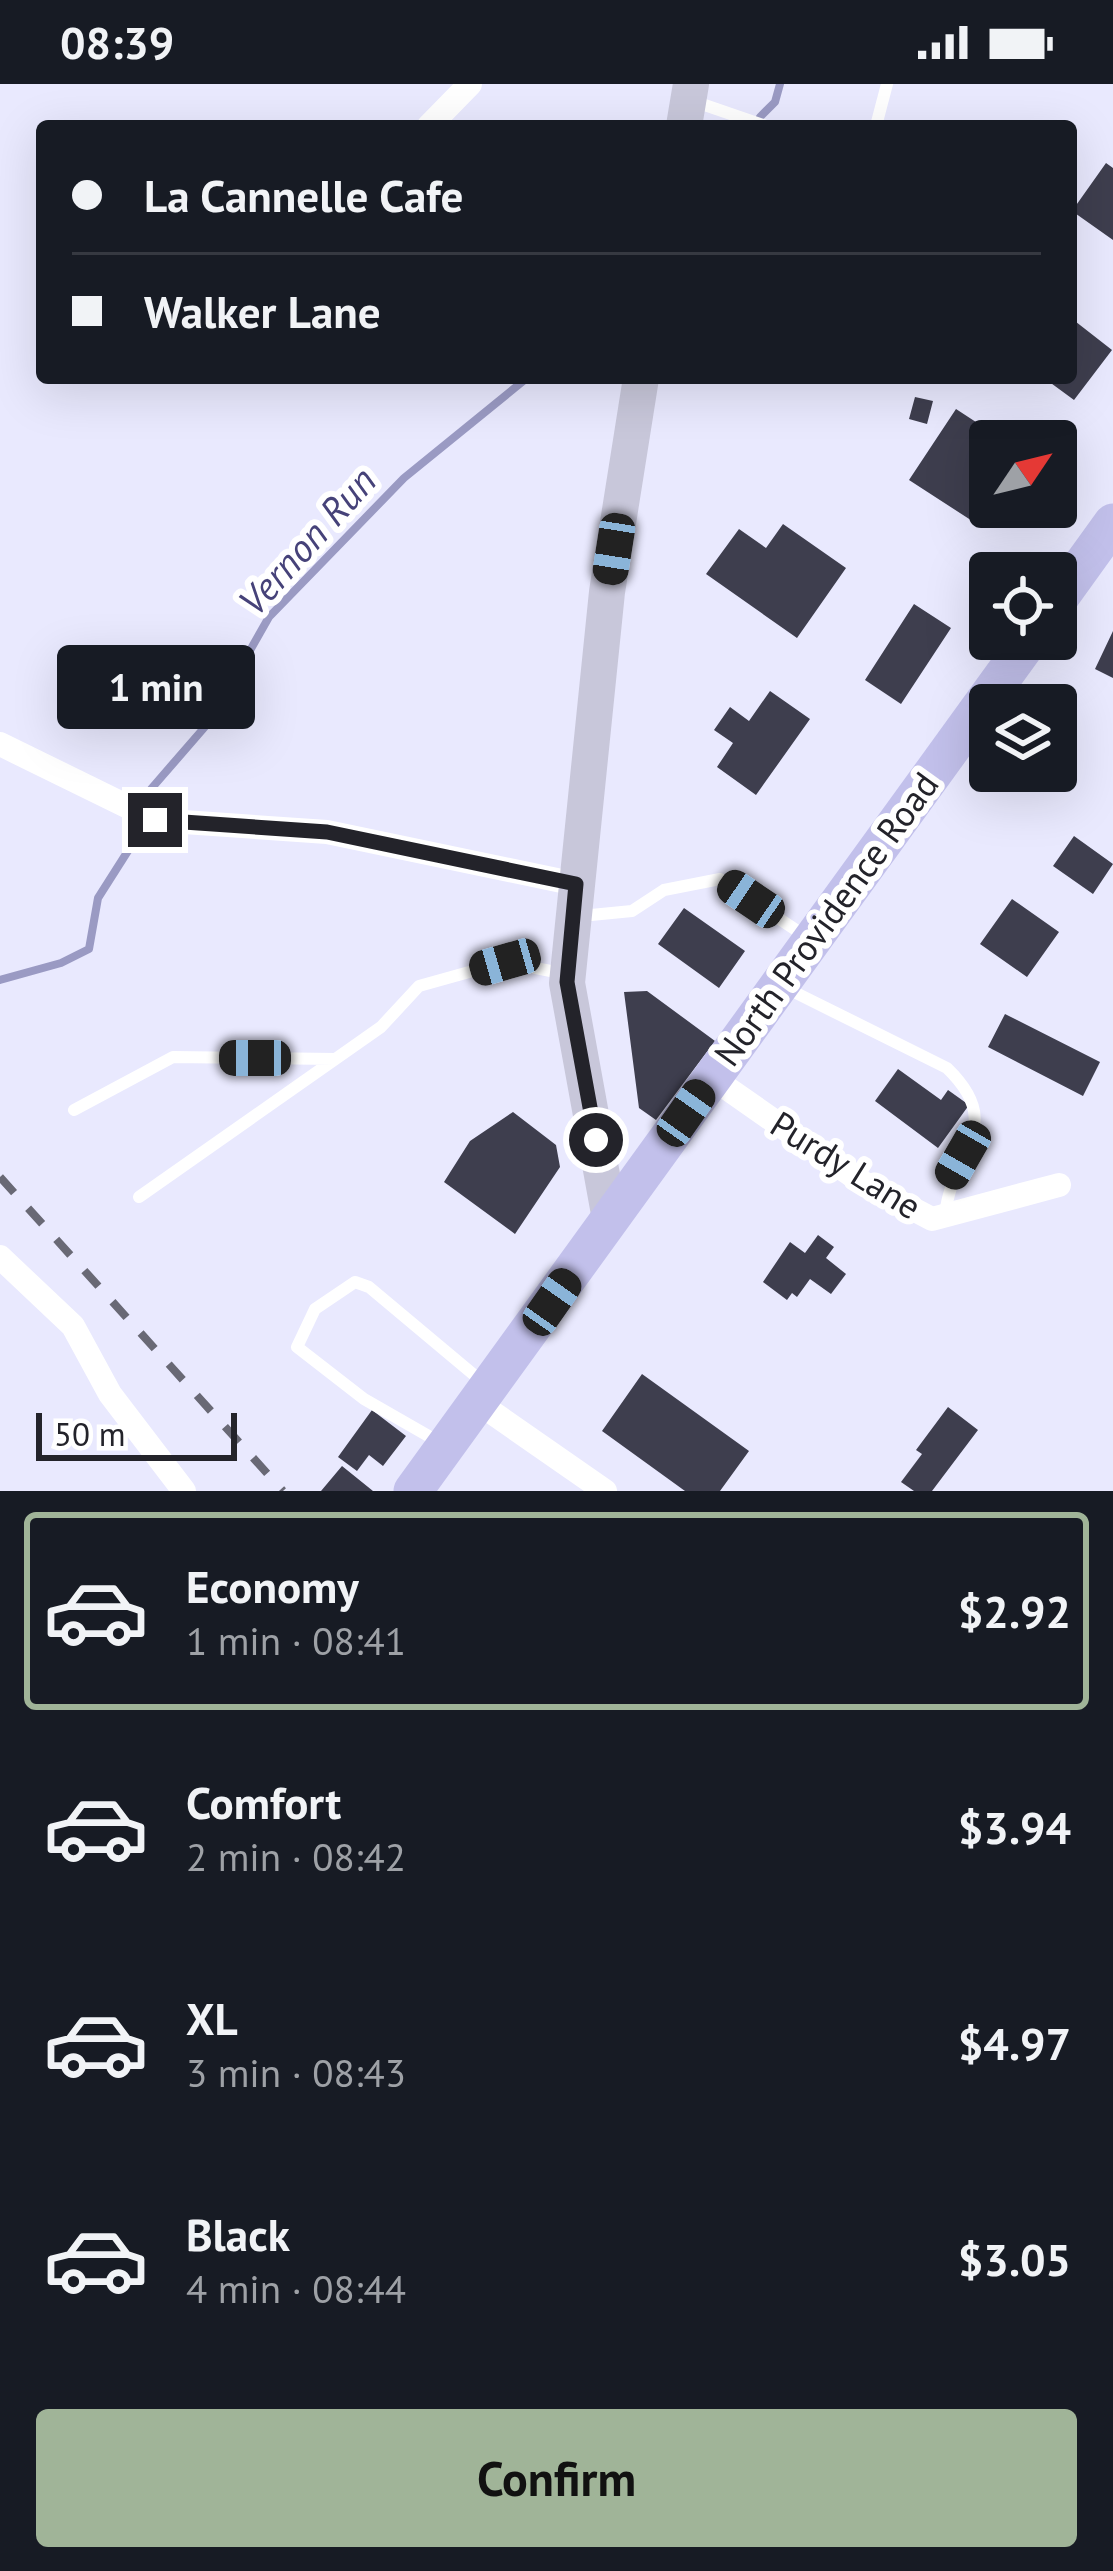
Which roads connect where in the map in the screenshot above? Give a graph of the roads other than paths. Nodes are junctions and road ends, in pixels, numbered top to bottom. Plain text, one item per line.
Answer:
1 (470, 84) edge
2 (887, 84) edge
3 (688, 103) edge
4 (435, 120) edge
5 (746, 120) edge
6 (878, 120) edge
7 (640, 384) edge
8 (1109, 536) edge
9 (1077, 576) edge
10 (1015, 660) edge
11 (0, 744) edge
12 (574, 901) junction
13 (811, 940) junction
14 (568, 974) junction
15 (780, 985) junction
16 (337, 1059) junction
17 (711, 1077) junction
18 (74, 1110) dead end
19 (1059, 1185) dead end
20 (139, 1197) dead end
21 (944, 1216) junction
22 (610, 1219) junction
23 (0, 1258) edge
24 (482, 1393) junction
25 (445, 1445) junction
26 (184, 1491) edge
27 (413, 1491) edge
28 (605, 1491) edge

1 - 4 street
2 - 6 lane
3 - 5 lane
7 - 12 street
8 - 9 main road
10 - 13 main road, North Providence Road
11 - 12 street
12 - 13 lane
12 - 14 street
13 - 15 main road, North Providence Road
14 - 16 lane
14 - 22 street
15 - 17 main road, North Providence Road
15 - 21 lane
16 - 18 lane
16 - 20 lane
17 - 21 street, Purdy Lane
17 - 22 main road, North Providence Road
19 - 21 street, Purdy Lane
22 - 24 main road, North Providence Road
23 - 26 street
24 - 25 main road, North Providence Road
24 - 25 lane
24 - 28 street
25 - 27 main road, North Providence Road

